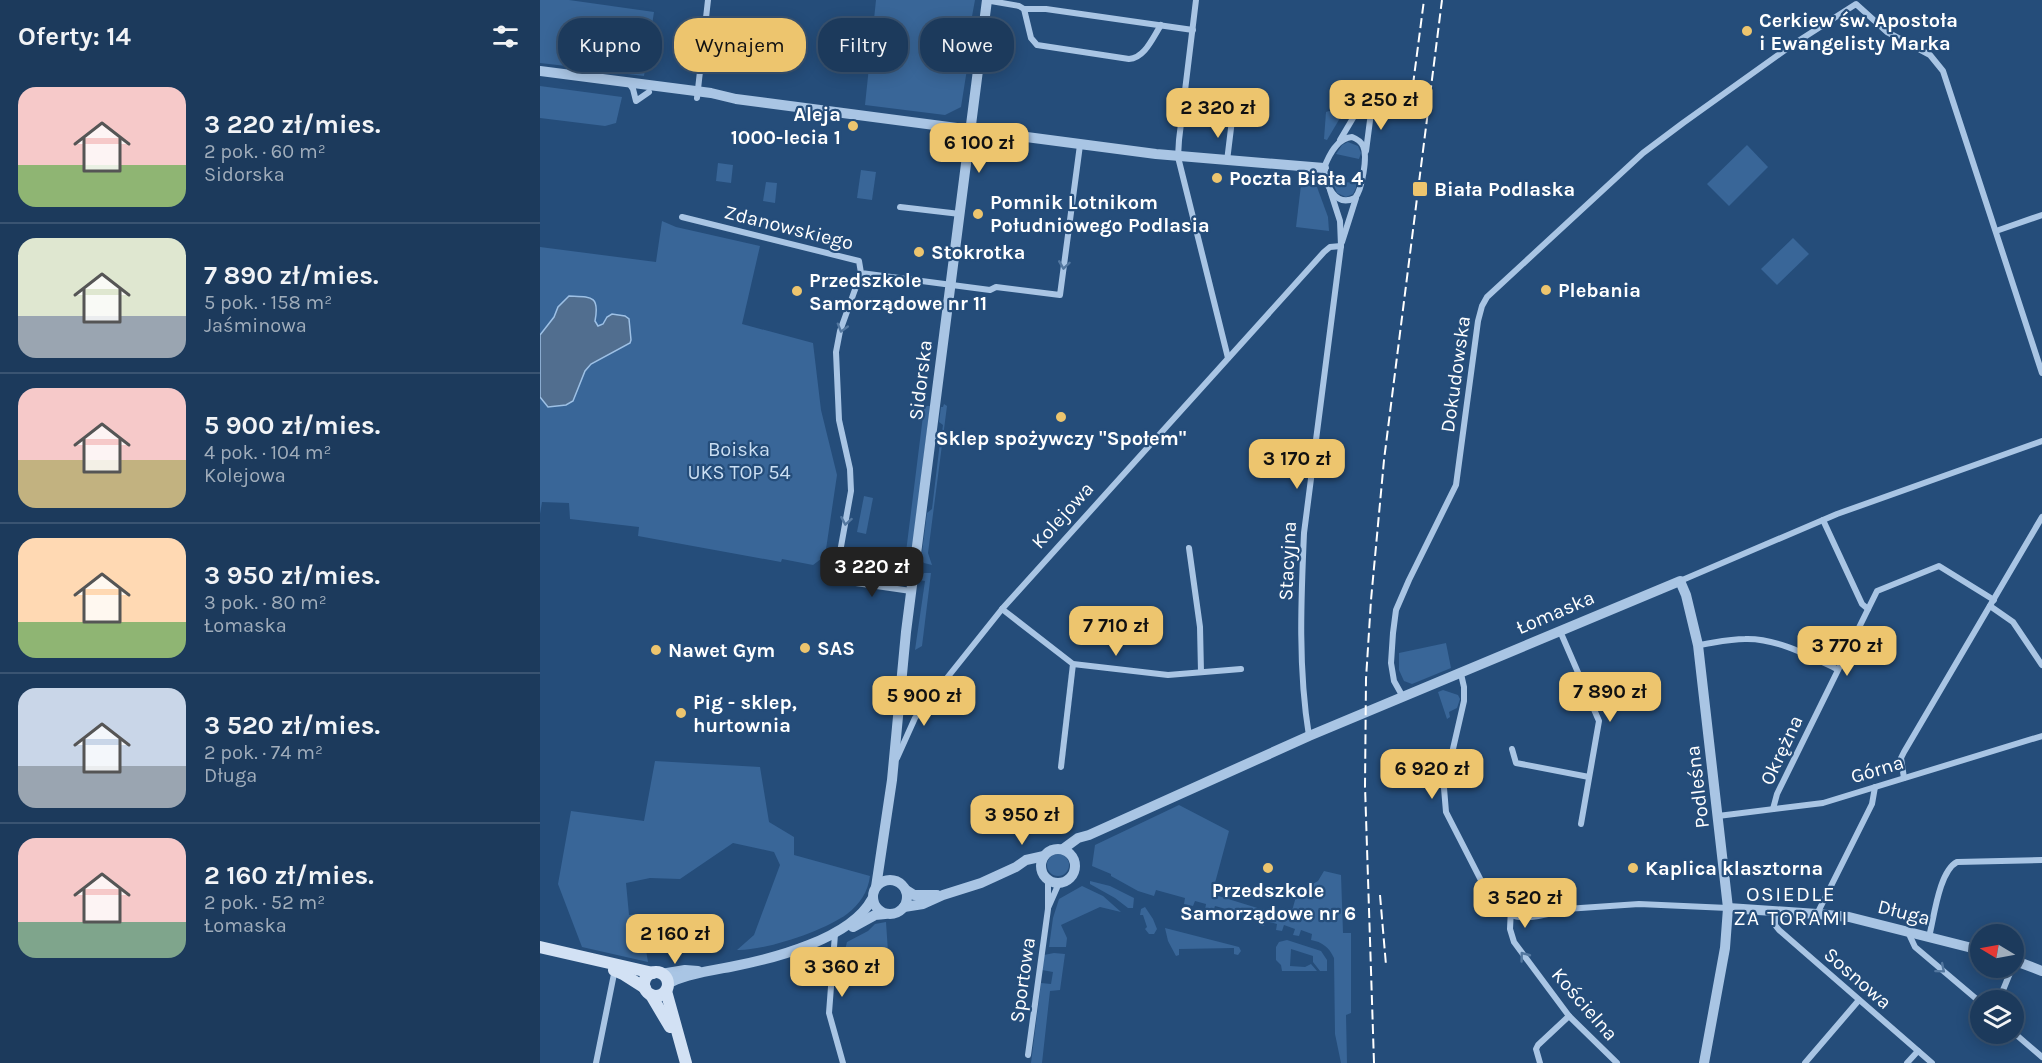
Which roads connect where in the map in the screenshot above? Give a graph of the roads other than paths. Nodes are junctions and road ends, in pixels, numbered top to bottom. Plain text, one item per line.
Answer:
1 (708, 0) edge
2 (986, 0) edge
3 (1196, 0) edge
4 (1024, 9) junction
5 (1161, 25) junction
6 (1193, 30) junction
7 (540, 71) edge
8 (540, 77) edge
9 (631, 86) junction
10 (649, 92) junction
11 (698, 95) junction
12 (1232, 120) dead end
13 (970, 130) junction
14 (1338, 143) junction
15 (1080, 145) junction
16 (1365, 154) junction
17 (1178, 157) junction
18 (1227, 161) junction
19 (1324, 168) junction
20 (1330, 190) junction
21 (1356, 196) junction
22 (900, 207) dead end
23 (960, 214) junction
24 (2042, 215) edge
25 (682, 217) dead end
26 (1996, 231) junction
27 (1341, 246) junction
28 (861, 273) junction
29 (950, 285) junction
30 (1228, 357) junction
31 (2042, 373) edge
32 (2042, 441) edge
33 (2042, 517) edge
34 (1823, 520) junction
35 (1189, 548) dead end
36 (1680, 581) junction
37 (911, 591) junction
38 (1992, 603) junction
39 (1002, 609) junction
40 (1868, 609) junction
41 (1560, 631) junction
42 (1698, 645) junction
43 (1073, 664) junction
44 (2042, 665) edge
45 (1241, 669) dead end
46 (1837, 669) junction
47 (1201, 672) junction
48 (1461, 674) junction
49 (942, 681) junction
50 (900, 682) junction
51 (1403, 697) junction
52 (899, 699) junction
53 (923, 708) junction
54 (1309, 736) junction
55 (2042, 736) edge
56 (1512, 749) dead end
57 (894, 765) junction
58 (1061, 767) dead end
59 (1589, 777) junction
60 (1904, 778) junction
61 (1875, 787) junction
62 (1773, 809) junction
63 (1718, 816) junction
64 (1581, 824) dead end
65 (1089, 835) junction
66 (1062, 849) junction
67 (882, 853) junction
68 (1044, 856) junction
69 (1074, 858) junction
70 (2042, 860) edge
71 (1016, 867) junction
72 (1049, 878) junction
73 (892, 880) junction
74 (876, 887) junction
75 (906, 890) junction
76 (943, 895) junction
77 (872, 899) junction
78 (904, 907) junction
79 (1728, 908) junction
80 (1048, 909) junction
81 (1774, 911) junction
82 (1511, 912) junction
83 (1817, 914) junction
84 (886, 915) junction
85 (846, 927) junction
86 (1908, 931) junction
87 (835, 934) junction
88 (1929, 938) junction
89 (540, 946) edge
90 (1970, 948) edge
91 (540, 953) edge
92 (2024, 966) edge
93 (615, 968) junction
94 (2042, 971) edge
95 (662, 981) junction
96 (648, 991) junction
97 (1970, 994) edge
98 (1859, 1000) junction
99 (1569, 1016) junction
100 (678, 1038) junction
101 (2024, 1041) edge
102 (1918, 1051) junction
103 (1028, 1055) dead end
104 (2042, 1057) edge
105 (596, 1063) edge
106 (686, 1063) edge
107 (843, 1063) edge
108 (1540, 1063) edge
109 (1617, 1063) edge
110 (1704, 1063) edge
111 (1806, 1063) edge
112 (1907, 1063) edge
113 (1932, 1063) edge

1 - 11 street
2 - 4 street
2 - 13 street, Sidorska
3 - 6 street
4 - 5 street
4 - 5 street
5 - 6 street
6 - 17 street
7 - 9 street
8 - 9 street
9 - 10 street
9 - 10 street
9 - 11 street
10 - 11 street
11 - 13 street
12 - 18 street
13 - 15 street
13 - 23 street, Sidorska
14 - 16 street
14 - 16 street
14 - 19 street
15 - 17 street
15 -> 29 street, Zdanowskiego
16 - 21 street
17 - 18 street
17 - 30 street
18 - 19 street
19 - 20 street
20 - 21 street
20 - 27 street, Stacyjna
21 - 27 street, Stacyjna
22 - 23 street
23 - 29 street, Sidorska
24 - 26 street
25 - 28 street, Zdanowskiego
26 - 31 street
26 - 51 street, Dokudowska
27 - 30 street, Kolejowa
27 - 54 street, Stacyjna
28 - 29 street, Zdanowskiego
28 -> 37 street
29 - 37 street, Sidorska
30 - 39 street, Kolejowa
32 - 34 street, Łomaska
33 - 38 street
34 - 36 street, Łomaska
34 - 40 street
35 - 47 street
36 - 41 street, Łomaska
36 - 42 street, Podleśna
37 - 50 street, Sidorska
38 - 40 street, Okrężna
38 - 44 street
38 - 60 street
39 - 43 street
39 - 49 street, Kolejowa
40 - 46 street, Okrężna
41 - 48 street, Łomaska
41 - 59 street
42 - 46 street
42 - 63 street, Podleśna
43 - 47 street
43 - 58 street
45 - 47 street
46 - 62 street, Okrężna
48 - 51 street, Łomaska
48 - 82 street
49 - 50 street
49 - 53 street, Kolejowa
50 - 52 street, Sidorska
51 - 54 street, Łomaska
52 - 53 street
52 - 57 street, Sidorska
53 - 57 street, Kolejowa
54 - 65 street, Łomaska
55 - 60 street, Górna
56 - 59 street
57 - 67 street, Kolejowa
59 - 64 street
60 - 61 street, Górna
61 - 62 street, Górna
61 - 83 street
62 - 63 street, Górna
63 - 79 street, Podleśna
65 - 66 street, Łomaska
65 - 69 street
66 - 68 street
66 - 69 street
67 - 73 street, Kolejowa
67 - 74 street, Kolejowa
68 - 71 street
68 - 72 street
69 - 72 street
70 - 88 street
71 - 72 street
71 - 76 street
72 - 80 street, Sportowa
72 - 80 street, Sportowa
73 - 74 street
73 - 75 street
74 - 77 street
75 - 76 street
75 - 78 street
76 - 78 street
77 - 84 street
77 - 85 street
78 - 84 street
79 - 81 street, Długa
79 - 82 street, Długa
79 - 110 street, Podleśna
80 - 103 street, Sportowa
81 - 83 street, Długa
81 - 98 street, Sosnowa
99 -> 82 street, Kościelna
83 - 86 street, Długa
84 - 85 street
85 - 87 street
86 - 88 street, Długa
86 -> 97 street
87 - 95 street
87 - 107 street
88 - 90 street, Długa
89 - 93 main road
91 - 93 main road
92 - 94 street
93 - 95 main road
93 - 96 main road
93 - 105 street
95 - 96 main road
95 - 96 main road
95 - 100 main road
96 - 100 main road
98 - 102 street, Sosnowa
98 - 111 street
99 - 108 street
99 - 109 street, Kościelna
100 - 106 main road
101 - 104 street
102 - 112 street
102 - 113 street, Sosnowa

